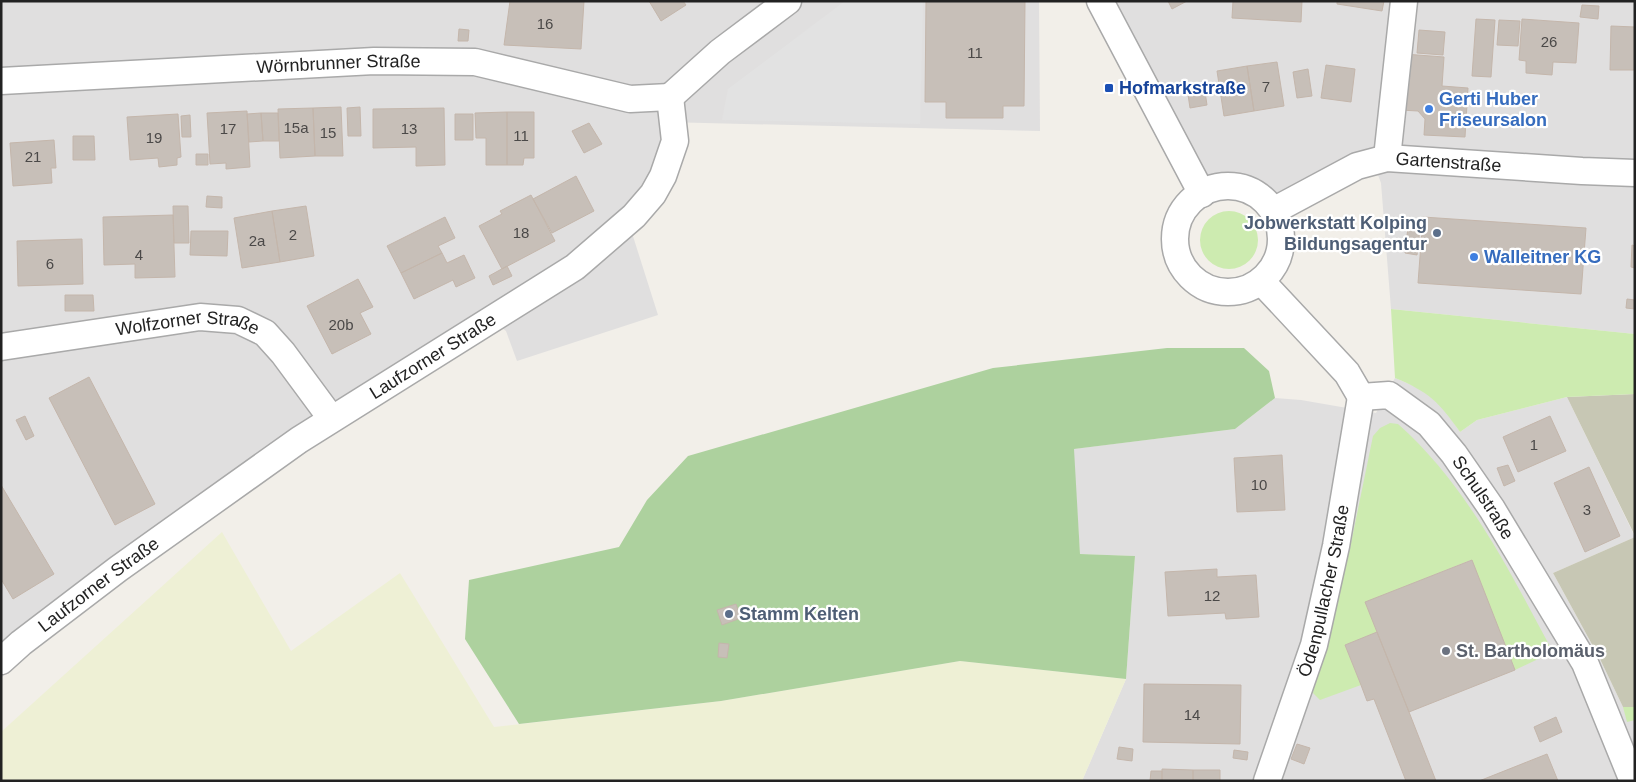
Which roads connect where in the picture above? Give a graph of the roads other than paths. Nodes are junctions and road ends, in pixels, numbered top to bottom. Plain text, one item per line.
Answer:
1 (788, 1) edge
2 (1100, 1) edge
3 (1404, 1) edge
4 (1, 82) edge
5 (670, 97) junction
6 (1387, 158) junction
7 (1635, 173) edge
8 (1202, 194) junction
9 (1273, 211) junction
10 (1261, 281) junction
11 (1, 347) edge
12 (1361, 397) junction
13 (331, 418) junction
14 (1, 661) edge
15 (1267, 781) edge
16 (1633, 781) edge

1 - 5 street
2 - 8 street
3 - 6 street
4 - 5 street, Wörnbrunner Straße
5 - 13 street, Laufzorner Straße
6 - 7 street, Gartenstraße
6 - 9 street, Gartenstraße
8 - 9 street
8 - 10 street
9 - 10 street
10 - 12 street
11 - 13 street, Wolfzorner Straße
12 - 15 street, Ödenpullacher Straße
12 - 16 street, Schulstraße
13 - 14 street, Laufzorner Straße

